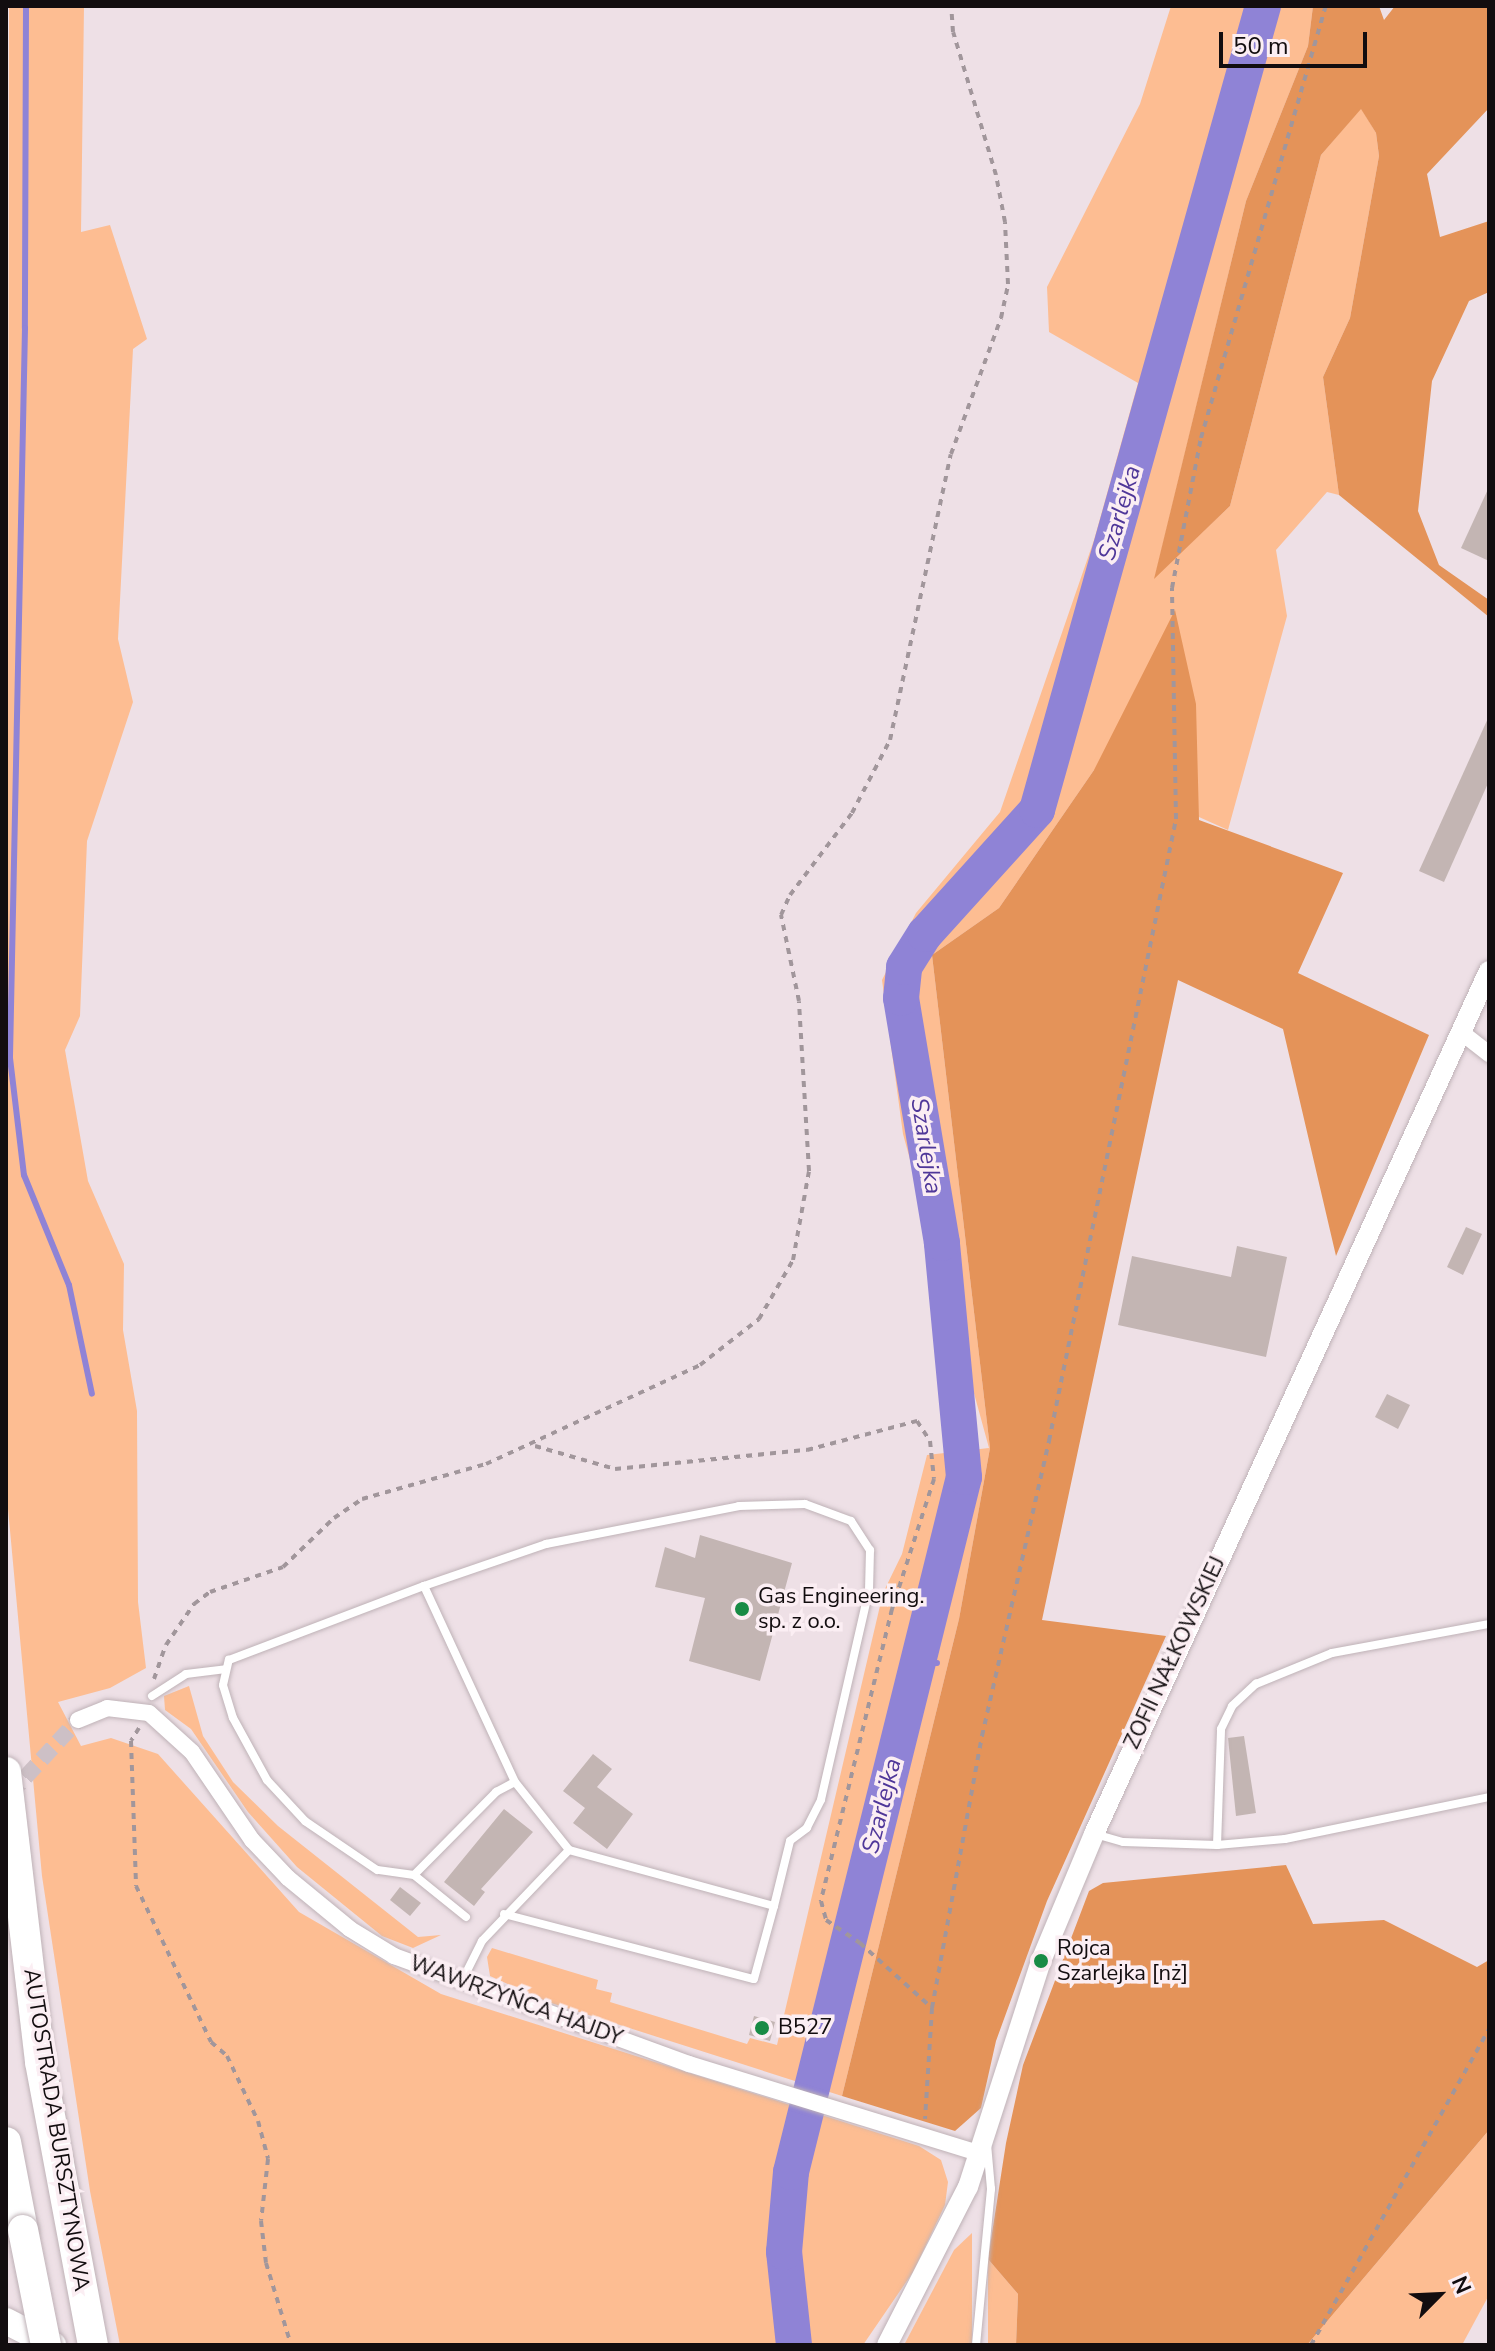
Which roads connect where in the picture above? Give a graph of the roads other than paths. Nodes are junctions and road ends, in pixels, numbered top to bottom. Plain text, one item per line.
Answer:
1 (1489, 971) edge
2 (1461, 1032) junction
3 (1489, 1054) edge
4 (424, 1586) junction
5 (1489, 1624) edge
6 (224, 1669) junction
7 (152, 1696) road end
8 (78, 1720) tunnel mouth
9 (6, 1772) edge
10 (515, 1782) junction
11 (1489, 1797) edge
12 (1094, 1834) junction
13 (1217, 1845) junction
14 (569, 1850) junction
15 (414, 1875) junction
16 (774, 1906) junction
17 (504, 1914) junction
18 (466, 1917) dead end
19 (461, 1984) junction
20 (6, 2142) edge
21 (984, 2147) junction
22 (6, 2321) edge
23 (46, 2345) edge
24 (53, 2345) edge
25 (93, 2345) edge
26 (887, 2345) edge
27 (976, 2345) edge

1 - 2 street, ZOFII NAŁKOWSKIEJ
2 - 3 street
2 - 12 street, ZOFII NAŁKOWSKIEJ
4 - 6 lane
4 - 10 lane
4 - 16 lane
5 - 13 lane
6 - 7 lane
6 - 15 lane
8 - 19 street, WAWRZYŃCA HAJDY
9 - 25 highway, AUTOSTRADA BURSZTYNOWA
10 - 14 lane
10 - 15 lane
11 - 13 lane
12 - 13 lane
12 - 21 street, ZOFII NAŁKOWSKIEJ
14 - 16 lane
14 - 17 lane
15 - 18 lane
16 - 17 lane
17 - 19 lane
19 - 21 street, WAWRZYŃCA HAJDY
20 - 23 highway, AUTOSTRADA BURSZTYNOWA, bridge
21 - 26 street, ZOFII NAŁKOWSKIEJ
21 - 27 lane
22 - 24 main road

